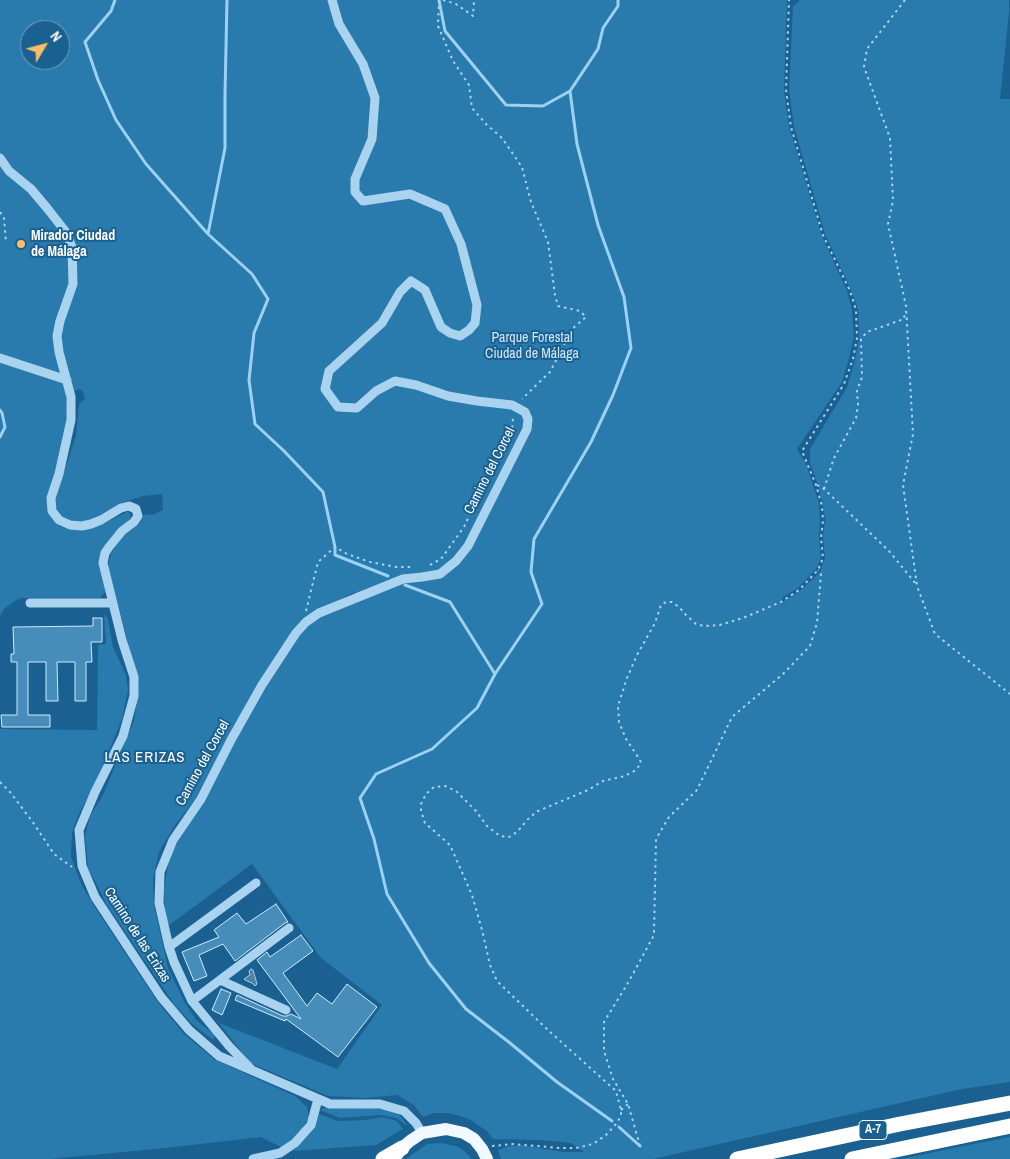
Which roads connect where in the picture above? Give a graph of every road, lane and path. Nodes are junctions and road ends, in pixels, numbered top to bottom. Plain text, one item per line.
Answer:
1 (332, 0) edge
2 (438, 0) edge
3 (443, 0) edge
4 (474, 0) edge
5 (789, 0) edge
6 (905, 0) edge
7 (0, 158) edge
8 (0, 212) edge
9 (6, 243) dead end
10 (906, 306) junction
11 (857, 338) junction
12 (861, 340) junction
13 (0, 358) edge
14 (67, 380) junction
15 (514, 406) junction
16 (816, 485) junction
17 (824, 489) junction
18 (419, 567) dead end
19 (427, 567) dead end
20 (818, 570) junction
21 (917, 586) junction
22 (30, 603) dead end
23 (113, 603) junction
24 (306, 622) junction
25 (1010, 694) edge
26 (0, 782) edge
27 (88, 880) junction
28 (256, 884) dead end
29 (289, 928) dead end
30 (169, 947) junction
31 (220, 980) junction
32 (192, 1001) junction
33 (286, 1010) dead end
34 (252, 1070) junction
35 (318, 1099) junction
36 (1010, 1103) edge
37 (628, 1104) junction
38 (620, 1110) junction
39 (1010, 1126) edge
40 (422, 1133) junction
41 (640, 1146) dead end
42 (398, 1154) edge
43 (485, 1154) edge
44 (253, 1159) edge
45 (383, 1159) edge
46 (737, 1159) edge
47 (852, 1159) edge

1 - 15 street
2 - 15 path
3 - 4 path
5 - 11 path
6 - 10 path
7 - 14 street
8 - 9 path
10 - 12 path
10 - 21 path
11 - 12 path
11 - 16 path
12 - 17 path
13 - 14 street
14 - 23 street, Camino de las Erizas
15 - 19 path
15 - 24 street, Camino del Corcel
16 - 17 path
16 - 20 path
17 - 21 path
18 - 24 path
20 - 37 path
20 - 38 path
21 - 25 path
22 - 23 street
23 - 27 street, Camino de las Erizas
24 - 30 street, Camino del Corcel
26 - 27 path
27 - 34 street, Camino de las Erizas
28 - 30 street
29 - 31 street
30 - 32 street, Camino del Corcel
31 - 32 street
31 - 33 street
32 - 34 street, Camino del Corcel
34 - 35 street, Camino de las Erizas
35 - 40 street, Camino de las Erizas
35 - 44 street
36 - 46 highway, A-7
37 - 38 path
37 - 41 path
38 - 43 path
39 - 47 highway, A-7
40 - 42 main road
40 - 43 main road
42 - 45 highway

